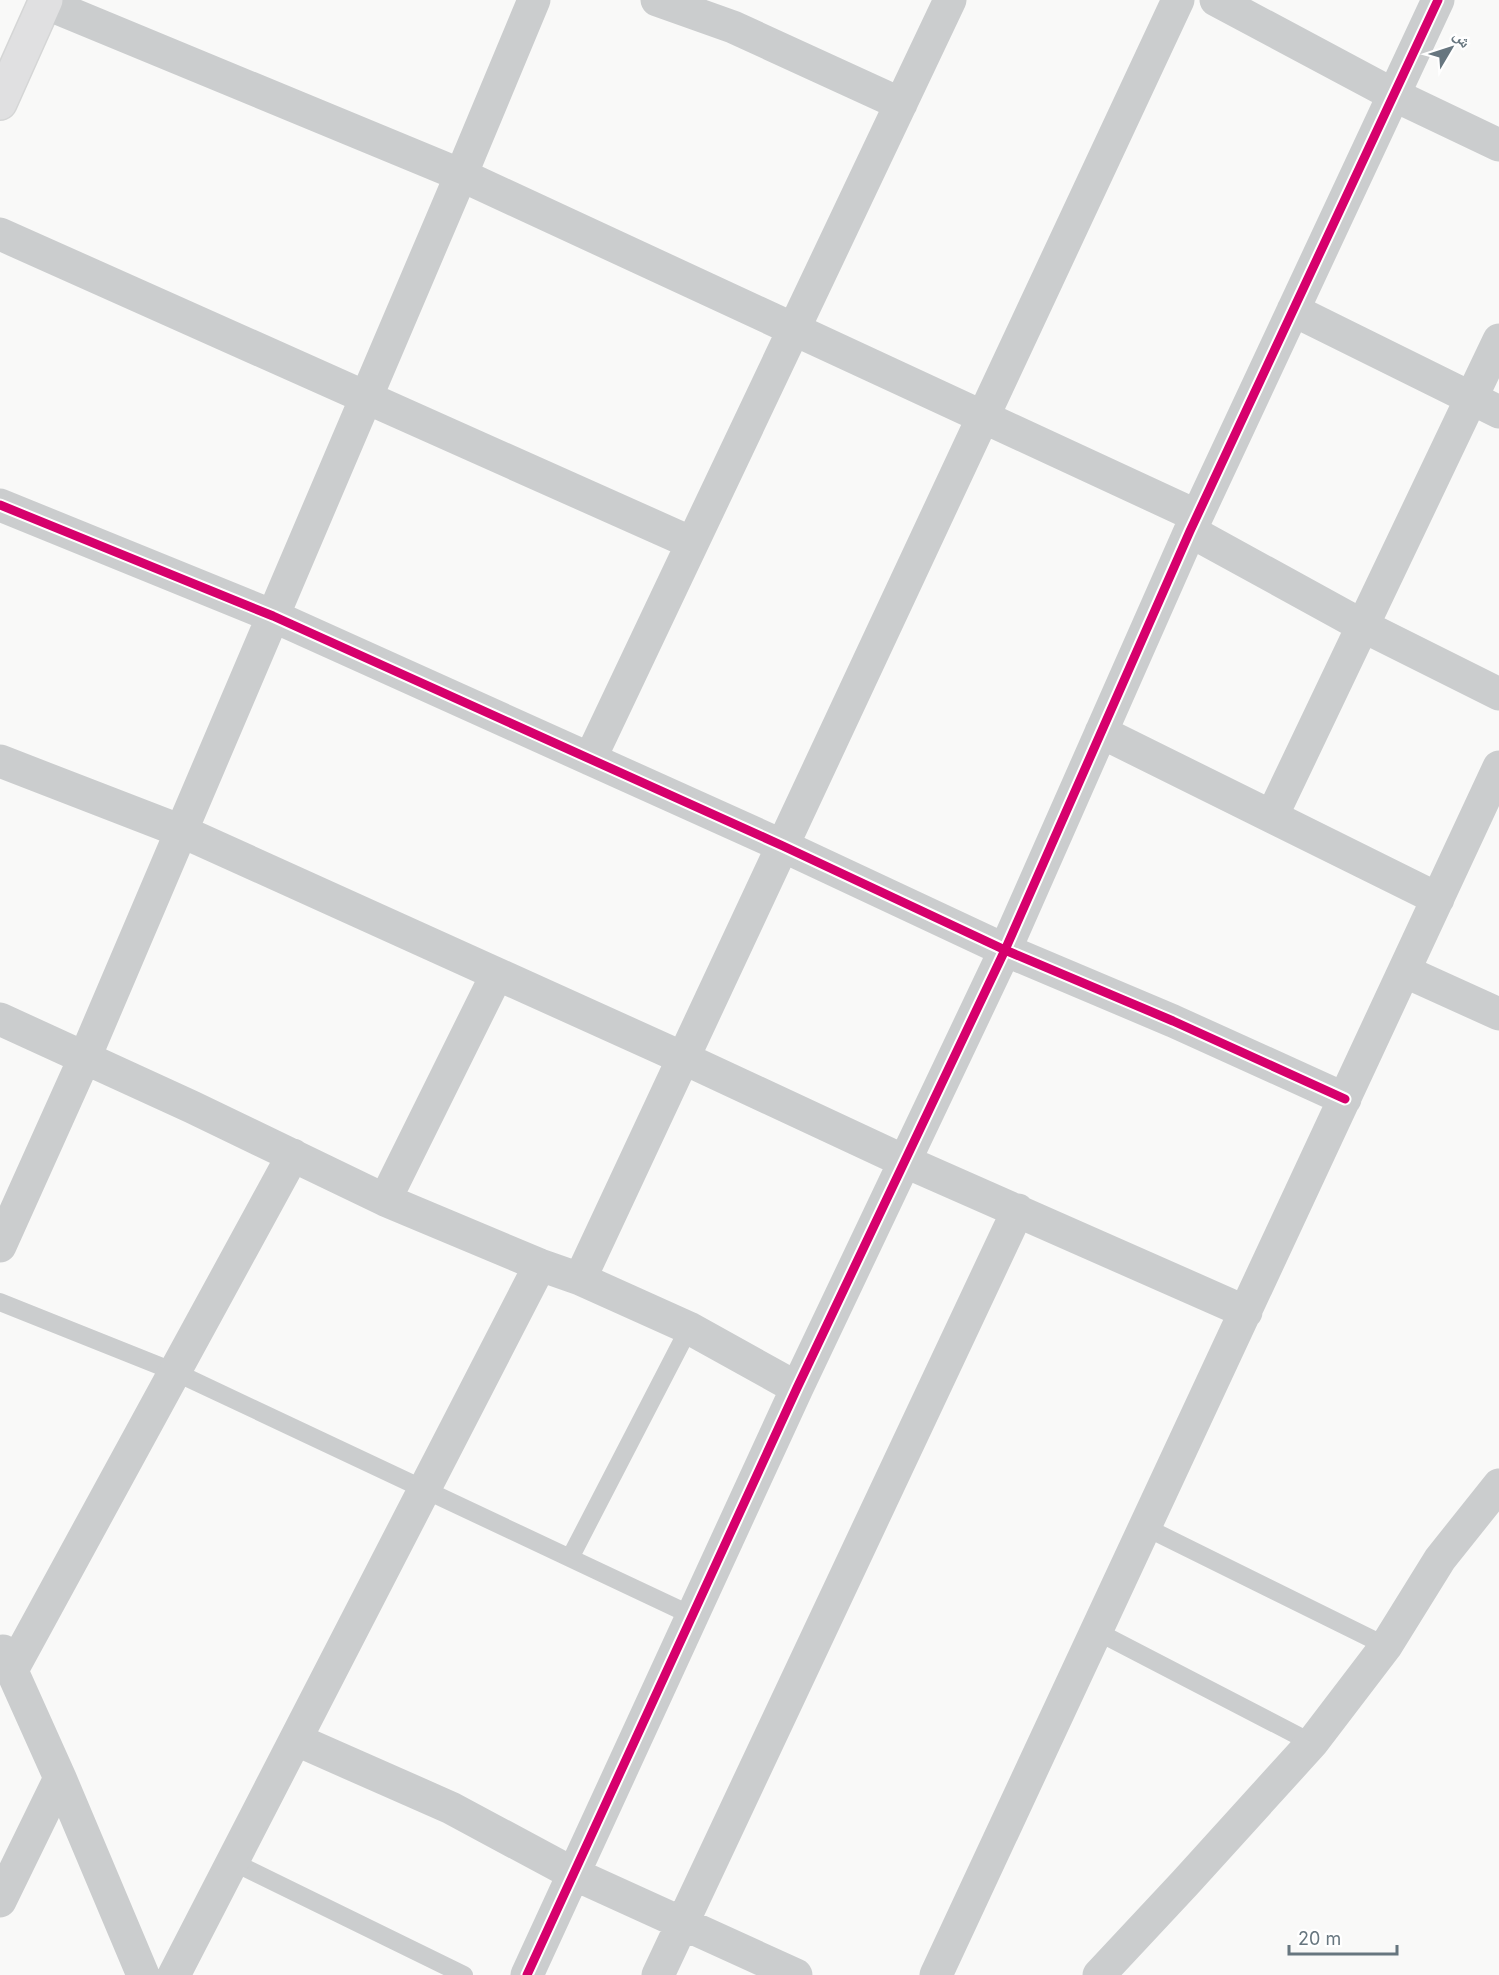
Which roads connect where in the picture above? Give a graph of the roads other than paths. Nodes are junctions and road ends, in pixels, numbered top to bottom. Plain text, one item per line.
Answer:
1 (534, 0) edge
2 (657, 0) edge
3 (950, 0) edge
4 (1178, 0) edge
5 (1216, 0) edge
6 (1438, 0) edge
7 (45, 2) edge
8 (1394, 95) junction
9 (0, 103) edge
10 (901, 104) junction
11 (1499, 145) edge
12 (461, 176) junction
13 (0, 234) edge
14 (1293, 310) junction
15 (794, 330) junction
16 (1499, 340) edge
17 (367, 396) junction
18 (1485, 405) edge
19 (983, 417) junction
20 (0, 505) edge
21 (1193, 524) junction
22 (692, 543) junction
23 (273, 616) junction
24 (1363, 626) junction
25 (1499, 694) edge
26 (1101, 732) junction
27 (590, 759) junction
28 (0, 761) edge
29 (1499, 768) edge
30 (1272, 816) junction
31 (181, 831) junction
32 (783, 846) junction
33 (1438, 899) junction
34 (1005, 950) junction
35 (1404, 971) junction
36 (497, 974) junction
37 (1499, 1014) edge
38 (0, 1019) edge
39 (85, 1057) junction
40 (683, 1058) junction
41 (1345, 1098) junction
42 (293, 1155) junction
43 (904, 1161) junction
44 (385, 1200) junction
45 (1018, 1210) junction
46 (0, 1246) edge
47 (540, 1265) junction
48 (580, 1279) junction
49 (0, 1302) edge
50 (1246, 1312) junction
51 (689, 1328) junction
52 (175, 1372) junction
53 (797, 1388) junction
54 (1499, 1485) edge
55 (426, 1490) junction
56 (1145, 1527) junction
57 (570, 1558) junction
58 (693, 1616) junction
59 (1096, 1631) junction
60 (1386, 1646) junction
61 (6, 1657) edge
62 (297, 1740) junction
63 (1312, 1743) junction
64 (60, 1778) junction
65 (233, 1862) junction
66 (574, 1874) junction
67 (0, 1901) edge
68 (683, 1925) junction
69 (143, 1975) edge
70 (174, 1975) edge
71 (464, 1975) edge
72 (527, 1975) edge
73 (658, 1975) edge
74 (796, 1975) edge
75 (936, 1975) edge
76 (1098, 1975) edge

1 - 12 street
2 - 10 street
3 - 10 street
4 - 19 street
5 - 8 street
6 - 8 street
7 - 9 street
7 - 12 street
8 - 11 street
8 - 14 street
10 - 15 street
12 - 15 street
12 - 17 street
13 - 17 street
14 - 18 street
14 - 21 street
15 - 19 street
15 - 22 street
16 - 18 street
17 - 22 street
17 - 23 street
18 - 24 street
19 - 21 street
19 - 32 street
20 - 23 street
21 - 24 street
21 - 26 street
22 - 27 street
23 - 27 street
23 - 31 street
24 - 25 street
24 - 30 street
26 - 30 street
26 - 34 street
27 - 32 street
28 - 31 street
29 - 33 street
30 - 33 street
31 - 36 street
31 - 39 street
32 - 34 street
32 - 40 street
33 - 35 street
34 - 41 street
34 - 43 street
35 - 37 street
35 - 41 street
36 - 40 street
36 - 44 street
38 - 39 street
39 - 42 street
39 - 46 street
40 - 43 street
40 - 48 street
41 - 50 street
42 - 44 street
42 - 52 street
43 - 45 street
43 - 53 street
44 - 47 street
45 - 50 street
45 - 68 street
47 - 48 street
47 - 55 street
48 - 51 street
49 - 52 lane
50 - 56 street
51 - 53 street
51 - 57 lane
52 - 55 lane
52 - 61 street
53 - 58 street
54 - 60 street
55 - 57 lane
55 - 62 street
56 - 59 street
56 - 60 lane
57 - 58 lane
58 - 66 street
59 - 63 lane
59 - 75 street
60 - 63 street
61 - 64 street
62 - 65 street
62 - 66 street
63 - 76 street
64 - 67 street
64 - 69 street
65 - 70 street
65 - 71 lane
66 - 68 street
66 - 72 street
68 - 73 street
68 - 74 street

